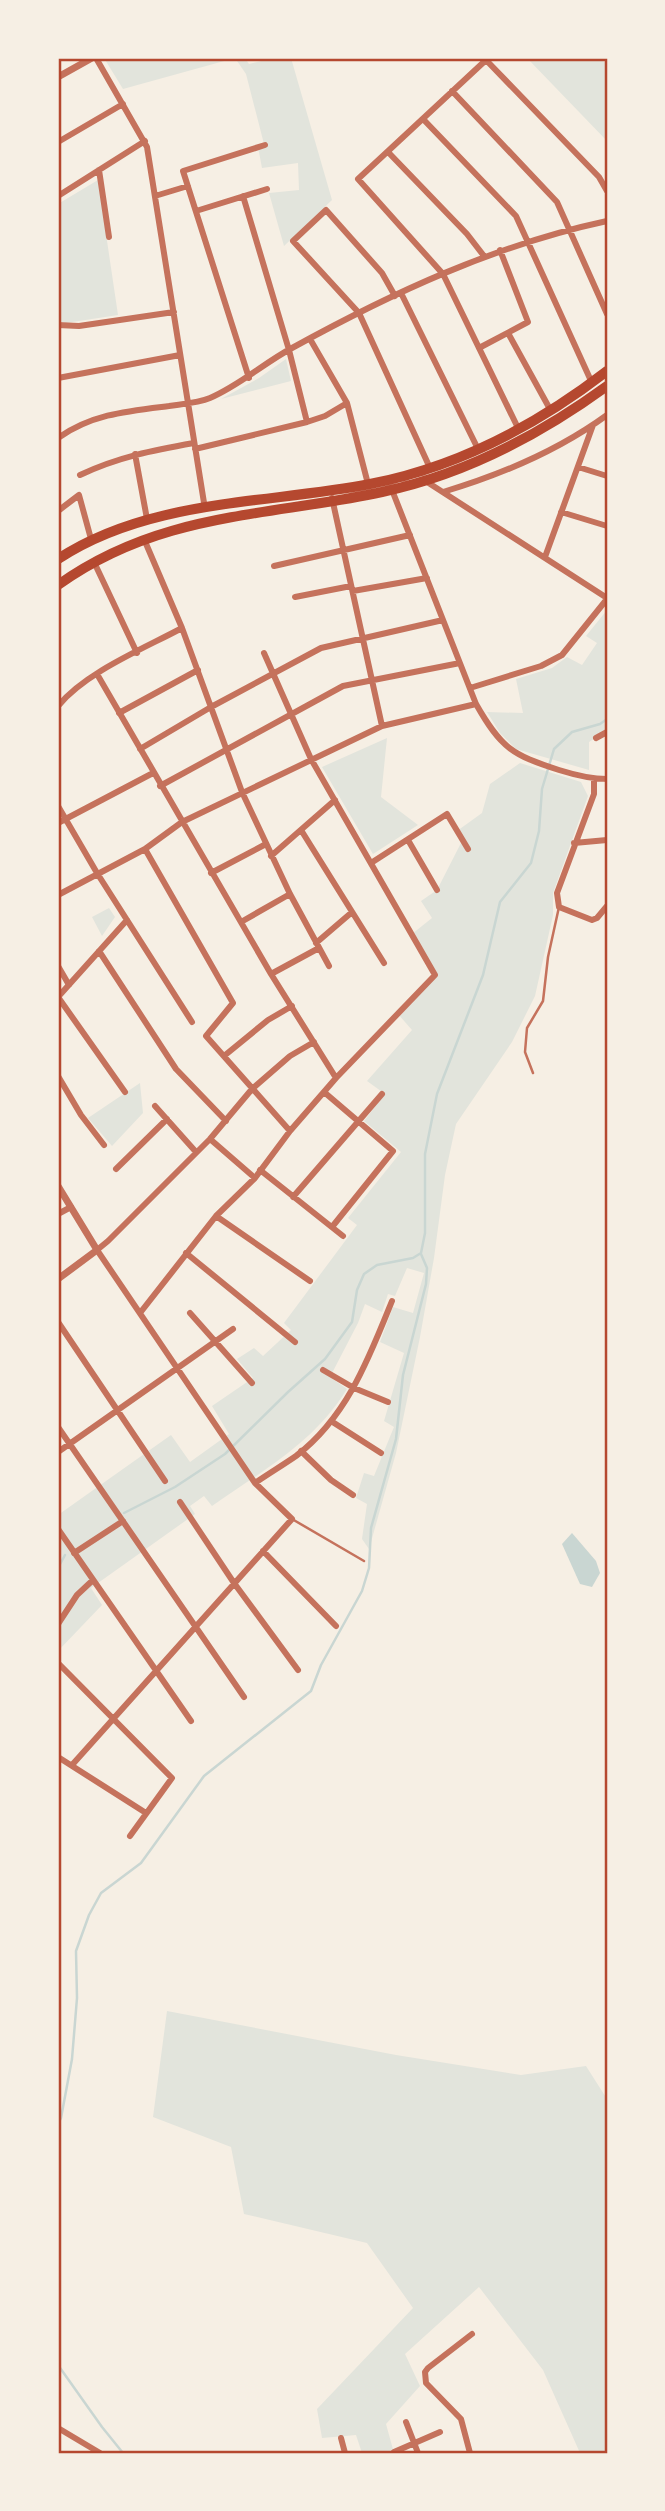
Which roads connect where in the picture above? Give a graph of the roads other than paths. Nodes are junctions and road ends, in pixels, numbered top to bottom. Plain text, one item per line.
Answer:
1 (94, 58) edge
2 (58, 78) edge
3 (452, 91) junction
4 (123, 104) junction
5 (423, 119) junction
6 (145, 141) junction
7 (58, 142) edge
8 (265, 145) dead end
9 (388, 152) junction
10 (99, 170) junction
11 (188, 186) junction
12 (267, 188) dead end
13 (607, 191) edge
14 (58, 196) edge
15 (155, 196) junction
16 (243, 196) junction
17 (196, 211) junction
18 (607, 221) edge
19 (569, 229) junction
20 (109, 237) dead end
21 (528, 240) junction
22 (500, 250) junction
23 (484, 256) junction
24 (443, 274) junction
25 (398, 294) junction
26 (174, 312) junction
27 (359, 313) junction
28 (607, 314) edge
29 (58, 325) edge
30 (508, 333) junction
31 (310, 339) junction
32 (479, 348) junction
33 (289, 350) junction
34 (180, 355) junction
35 (607, 371) edge
36 (58, 378) edge
37 (249, 378) junction
38 (592, 383) junction
39 (607, 386) edge
40 (188, 403) junction
41 (346, 403) junction
42 (551, 411) junction
43 (606, 418) edge
44 (307, 422) junction
45 (593, 425) junction
46 (519, 430) junction
47 (58, 438) edge
48 (195, 446) junction
49 (478, 449) junction
50 (135, 454) junction
51 (578, 467) junction
52 (430, 468) junction
53 (80, 475) dead end
54 (607, 476) edge
55 (424, 480) junction
56 (368, 484) junction
57 (393, 490) junction
58 (443, 492) junction
59 (332, 496) junction
60 (205, 509) junction
61 (58, 511) edge
62 (561, 512) junction
63 (147, 519) junction
64 (607, 526) edge
65 (410, 535) junction
66 (91, 539) junction
67 (144, 539) junction
68 (344, 550) junction
69 (545, 557) junction
70 (58, 559) edge
71 (94, 562) junction
72 (274, 566) dead end
73 (427, 578) junction
74 (58, 585) edge
75 (352, 588) junction
76 (295, 597) dead end
77 (607, 599) edge
78 (443, 620) junction
79 (182, 628) junction
80 (363, 638) junction
81 (137, 653) junction
82 (264, 653) dead end
83 (460, 663) junction
84 (198, 670) junction
85 (97, 674) junction
86 (274, 674) junction
87 (372, 680) junction
88 (470, 688) junction
89 (476, 704) junction
90 (58, 706) edge
91 (211, 707) junction
92 (119, 713) junction
93 (291, 713) junction
94 (382, 726) junction
95 (607, 732) edge
96 (596, 738) dead end
97 (226, 748) junction
98 (140, 749) junction
99 (311, 759) junction
100 (153, 773) junction
101 (594, 779) junction
102 (607, 779) edge
103 (160, 786) junction
104 (242, 792) junction
105 (335, 800) junction
106 (58, 806) edge
107 (65, 818) junction
108 (182, 822) junction
109 (58, 823) edge
110 (301, 830) junction
111 (408, 840) junction
112 (607, 840) edge
113 (574, 843) junction
114 (265, 844) junction
115 (145, 849) junction
116 (468, 849) dead end
117 (271, 856) junction
118 (371, 863) junction
119 (97, 873) junction
120 (211, 873) junction
121 (437, 890) dead end
122 (290, 894) junction
123 (58, 895) edge
124 (607, 906) edge
125 (559, 907) junction
126 (351, 913) junction
127 (127, 920) junction
128 (241, 922) junction
129 (317, 946) junction
130 (99, 951) junction
131 (384, 963) dead end
132 (58, 966) edge
133 (328, 966) dead end
134 (271, 974) junction
135 (69, 985) junction
136 (58, 997) edge
137 (292, 1006) junction
138 (192, 1022) dead end
139 (314, 1042) junction
140 (223, 1056) junction
141 (533, 1073) dead end
142 (58, 1076) edge
143 (336, 1078) junction
144 (252, 1089) junction
145 (125, 1092) dead end
146 (324, 1092) junction
147 (382, 1094) dead end
148 (155, 1106) dead end
149 (167, 1119) junction
150 (226, 1121) junction
151 (359, 1122) junction
152 (290, 1131) junction
153 (210, 1139) junction
154 (104, 1144) dead end
155 (196, 1152) junction
156 (116, 1169) dead end
157 (260, 1170) junction
158 (255, 1178) junction
159 (58, 1186) edge
160 (293, 1197) junction
161 (71, 1207) junction
162 (58, 1214) edge
163 (216, 1216) junction
164 (332, 1227) junction
165 (343, 1236) dead end
166 (97, 1250) junction
167 (186, 1253) junction
168 (58, 1279) edge
169 (310, 1281) dead end
170 (392, 1301) dead end
171 (140, 1313) junction
172 (190, 1313) dead end
173 (58, 1322) edge
174 (233, 1329) dead end
175 (216, 1341) junction
176 (295, 1342) dead end
177 (177, 1368) junction
178 (323, 1370) dead end
179 (252, 1383) dead end
180 (354, 1388) junction
181 (388, 1402) dead end
182 (117, 1410) junction
183 (331, 1421) junction
184 (58, 1427) edge
185 (69, 1444) junction
186 (301, 1451) junction
187 (58, 1452) edge
188 (381, 1454) dead end
189 (165, 1481) dead end
190 (255, 1483) junction
191 (353, 1495) dead end
192 (180, 1502) dead end
193 (292, 1519) junction
194 (123, 1521) junction
195 (58, 1529) edge
196 (263, 1551) junction
197 (74, 1553) junction
198 (364, 1561) dead end
199 (93, 1580) junction
200 (234, 1583) junction
201 (58, 1624) edge
202 (195, 1626) junction
203 (336, 1626) dead end
204 (58, 1663) edge
205 (156, 1670) junction
206 (298, 1670) dead end
207 (244, 1697) dead end
208 (113, 1719) junction
209 (191, 1721) dead end
210 (58, 1756) edge
211 (72, 1765) junction
212 (146, 1813) junction
213 (130, 1836) dead end
214 (472, 2334) dead end
215 (406, 2422) dead end
216 (58, 2428) edge
217 (440, 2432) dead end
218 (341, 2438) dead end
219 (415, 2444) junction
220 (394, 2452) edge
221 (100, 2453) edge
222 (345, 2453) edge
223 (418, 2453) edge
224 (470, 2453) edge

1 - 2 street
1 - 4 street
3 - 5 street
3 - 13 street
3 - 19 street
4 - 6 street
4 - 7 street
5 - 9 street
5 - 21 street
6 - 10 street
6 - 15 street
8 - 11 street
9 - 23 street
9 - 24 street
10 - 14 street
10 - 20 street
11 - 15 street
11 - 17 street
12 - 16 street
15 - 26 street
16 - 17 street
16 - 33 street
17 - 37 street
18 - 19 street
19 - 21 street
19 - 28 street
21 - 22 street
21 - 38 street
22 - 23 street
22 - 30 street
23 - 24 street
24 - 25 street
24 - 32 street
25 - 27 street
25 - 27 street
25 - 49 street
26 - 29 street
26 - 34 street
27 - 31 street
27 - 52 street
30 - 32 street
30 - 42 street
31 - 33 street
31 - 41 street
32 - 46 street
33 - 37 street
33 - 44 street
34 - 36 street
34 - 40 street
35 - 38 main road
37 - 40 street
38 - 42 main road
39 - 55 main road
40 - 47 street
40 - 48 street
41 - 44 street
41 - 56 street
42 - 46 main road
43 - 45 street
44 - 48 street
45 - 51 street
45 - 58 street
46 - 49 main road
48 - 50 street
48 - 60 street
49 - 52 main road
50 - 53 street
50 - 63 street
51 - 54 street
51 - 62 street
52 - 56 main road
55 - 57 main road
55 - 58 street
56 - 59 main road
57 - 59 main road
57 - 65 street
58 - 69 street
59 - 60 main road
59 - 67 main road
59 - 68 street
60 - 63 main road
61 - 66 street
62 - 64 street
62 - 69 street
63 - 66 main road
65 - 68 street
65 - 73 street
66 - 70 main road
67 - 71 main road
67 - 79 street
68 - 72 street
68 - 75 street
69 - 77 street
71 - 74 main road
71 - 81 street
73 - 75 street
73 - 78 street
75 - 76 street
75 - 80 street
77 - 88 street
78 - 80 street
78 - 83 street
79 - 81 street
79 - 84 street
80 - 86 street
80 - 87 street
81 - 85 street
82 - 86 street
83 - 87 street
83 - 88 street
84 - 91 street
84 - 92 street
85 - 90 street
85 - 92 street
86 - 91 street
86 - 93 street
87 - 93 street
87 - 94 street
88 - 89 street
89 - 94 street
89 - 101 street
91 - 97 street
91 - 98 street
92 - 98 street
93 - 97 street
93 - 99 street
94 - 99 street
95 - 96 street
97 - 103 street
97 - 104 street
98 - 100 street
99 - 104 street
99 - 105 street
100 - 103 street
100 - 107 street
101 - 102 street
101 - 113 street
103 - 108 street
104 - 108 street
104 - 114 street
105 - 110 street
105 - 118 street
106 - 107 street
107 - 109 street
107 - 119 street
108 - 115 street
108 - 120 street
110 - 117 street
110 - 126 street
111 - 116 street
111 - 118 street
111 - 121 street
112 - 113 street
113 - 125 street
114 - 117 street
114 - 120 street
115 - 119 street
115 - 140 street
117 - 122 street
118 - 143 street
119 - 123 street
119 - 127 street
120 - 128 street
122 - 128 street
122 - 129 street
124 - 125 street
125 - 141 lane
126 - 129 street
126 - 131 street
127 - 130 street
127 - 138 street
128 - 134 street
129 - 133 street
129 - 134 street
130 - 135 street
130 - 150 street
132 - 135 street
134 - 137 street
135 - 136 street
136 - 145 street
137 - 139 street
137 - 140 street
139 - 143 street
139 - 144 street
140 - 144 street
142 - 154 street
143 - 146 street
144 - 150 street
144 - 152 street
146 - 151 street
146 - 152 street
147 - 151 street
148 - 149 street
149 - 155 street
149 - 156 street
150 - 153 street
151 - 160 street
151 - 164 street
152 - 157 street
153 - 155 street
153 - 158 street
155 - 166 street
157 - 158 street
157 - 160 street
158 - 163 street
159 - 161 street
160 - 164 street
161 - 162 street
161 - 166 street
163 - 167 street
163 - 169 street
164 - 165 street
166 - 168 street
166 - 171 street
167 - 171 street
167 - 176 street
170 - 180 street
171 - 177 street
172 - 175 street
173 - 182 street
174 - 175 street
175 - 177 street
175 - 179 street
177 - 182 street
177 - 190 street
178 - 180 street
180 - 181 street
180 - 183 street
182 - 185 street
182 - 189 street
183 - 186 street
183 - 188 street
184 - 185 street
185 - 187 street
185 - 194 street
186 - 190 street
186 - 191 street
190 - 193 street
192 - 200 street
193 - 196 street
193 - 198 lane
194 - 197 street
194 - 202 street
195 - 197 street
196 - 200 street
196 - 203 street
197 - 199 street
199 - 201 street
199 - 205 street
200 - 202 street
200 - 206 street
202 - 205 street
202 - 207 street
204 - 208 street
205 - 208 street
205 - 209 street
208 - 211 street
208 - 212 street
210 - 211 street
211 - 212 street
212 - 213 street
214 - 224 street
215 - 219 street
216 - 221 street
217 - 219 street
218 - 222 street
219 - 220 street
219 - 223 street

